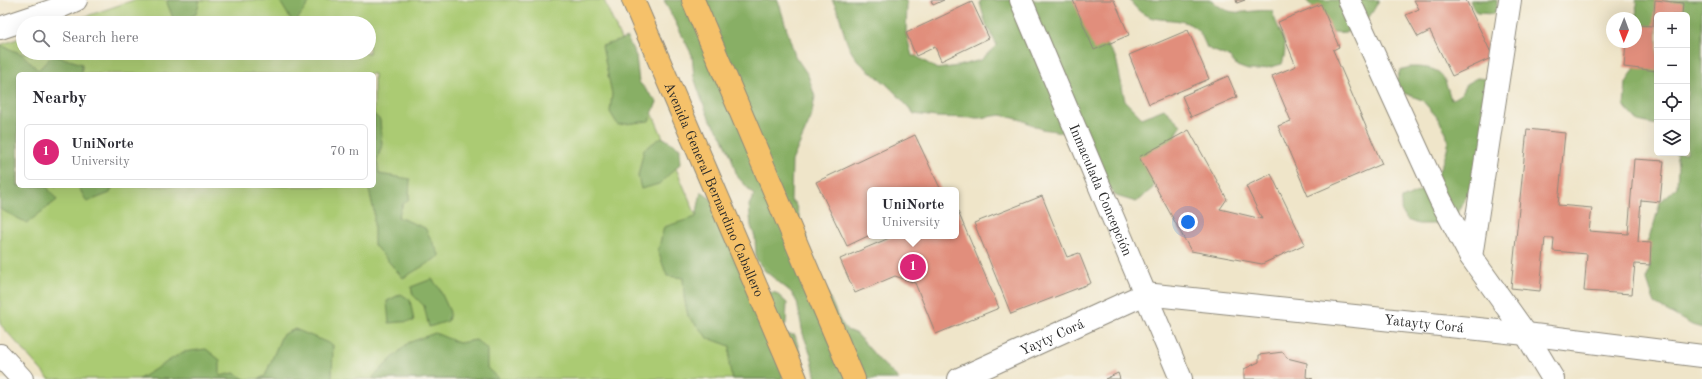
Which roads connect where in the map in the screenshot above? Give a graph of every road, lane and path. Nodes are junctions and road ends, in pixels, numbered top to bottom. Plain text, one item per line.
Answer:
1 (76, 0) edge
2 (633, 0) edge
3 (693, 0) edge
4 (1021, 0) edge
5 (1349, 0) edge
6 (1510, 0) edge
7 (36, 16) edge
8 (16, 23) edge
9 (0, 28) edge
10 (1471, 257) junction
11 (1145, 294) junction
12 (1526, 334) junction
13 (0, 355) edge
14 (1702, 356) edge
15 (22, 379) edge
16 (796, 379) edge
17 (854, 379) edge
18 (959, 379) edge
19 (1181, 379) edge
20 (1553, 379) edge

1 - 7 street
2 - 16 main road, Avenida General Bernardino Caballero
3 - 17 main road
4 - 11 street, Inmaculada Concepción
5 - 10 street
6 - 10 street
8 - 9 street
10 - 12 street
11 - 12 street, Yatayty Corá
11 - 18 street, Yayty Corá
11 - 19 street, Inmaculada Concepción
12 - 14 street, Yatayty Corá
12 - 20 street
13 - 15 street

